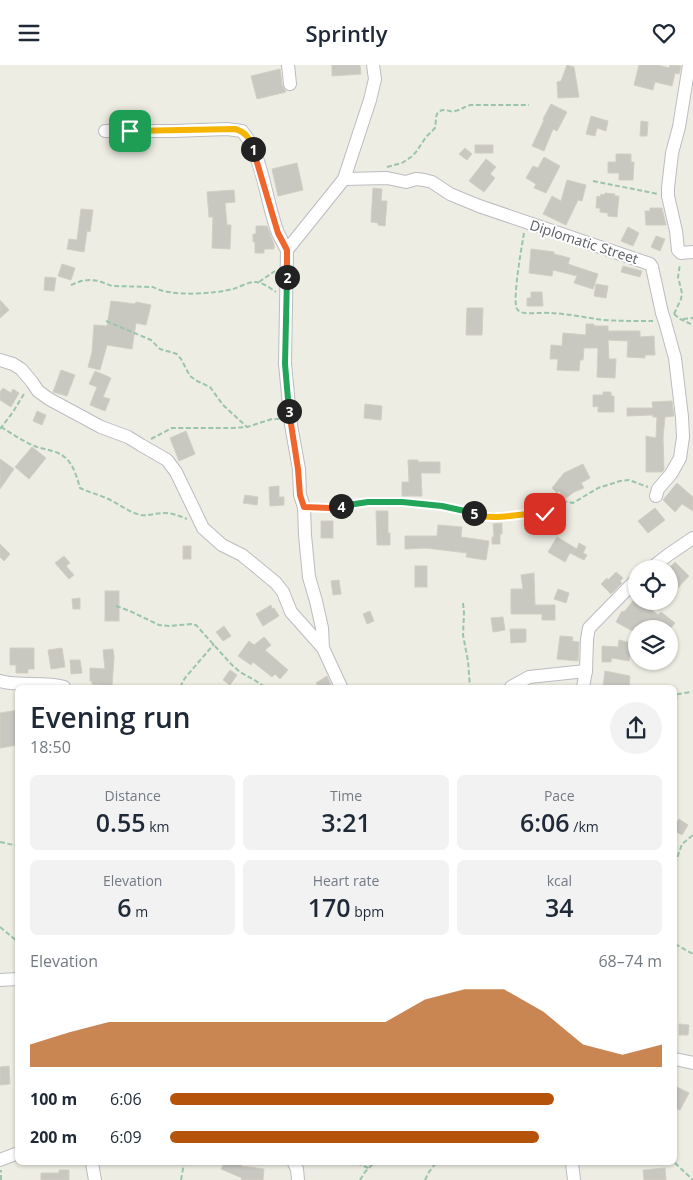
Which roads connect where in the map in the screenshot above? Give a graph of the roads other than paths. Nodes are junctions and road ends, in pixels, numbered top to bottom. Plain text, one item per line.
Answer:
1 (288, 65) edge
2 (374, 65) edge
3 (689, 65) edge
4 (290, 84) dead end
5 (105, 131) dead end
6 (344, 179) junction
7 (687, 252) edge
8 (287, 256) junction
9 (0, 360) edge
10 (657, 493) road end
11 (693, 538) edge
12 (662, 560) edge
13 (628, 588) edge
14 (323, 648) junction
15 (586, 671) junction
16 (0, 681) edge
17 (49, 685) edge
18 (340, 685) edge
19 (515, 685) edge
20 (583, 685) edge
21 (15, 979) edge
22 (0, 980) edge
23 (677, 1059) edge
24 (693, 1063) edge
25 (15, 1154) edge
26 (0, 1160) edge
27 (92, 1165) edge
28 (295, 1165) edge
29 (572, 1165) edge
30 (95, 1180) edge
31 (298, 1180) edge
32 (574, 1180) edge

1 - 4 street
2 - 6 street
3 - 7 street
5 - 8 street
6 - 8 street
6 - 10 street, Diplomatic Street
8 - 14 street
9 - 14 street
11 - 12 street
13 - 15 street
14 - 18 street
15 - 19 street
15 - 20 street
16 - 17 street
21 - 22 street
23 - 24 street
25 - 26 street
27 - 30 street
28 - 31 street
29 - 32 street

